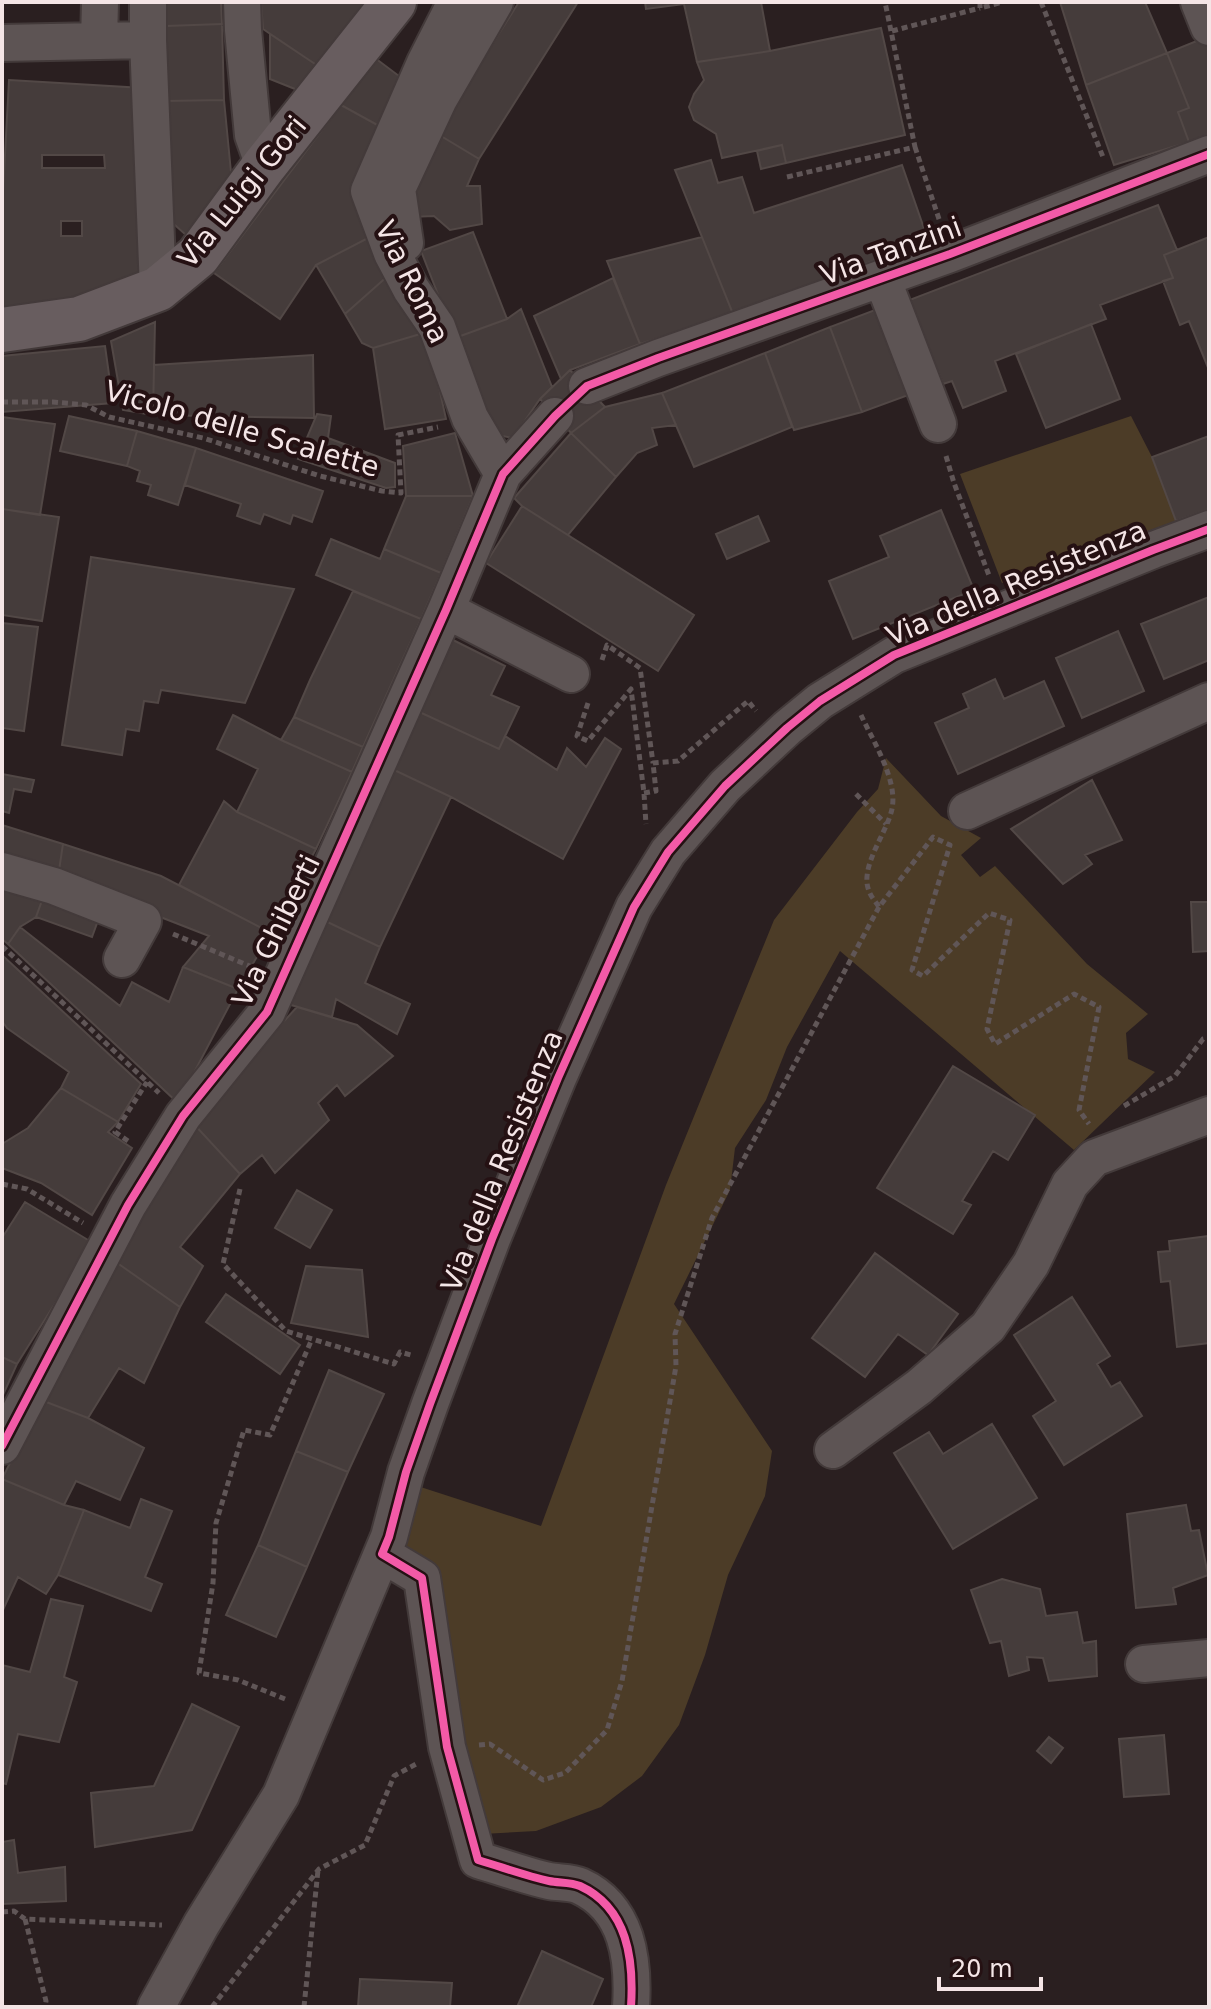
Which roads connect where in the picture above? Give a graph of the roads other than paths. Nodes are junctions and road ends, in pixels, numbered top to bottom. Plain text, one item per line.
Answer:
1 (100, 2) edge
2 (148, 2) edge
3 (242, 2) edge
4 (394, 2) edge
5 (456, 2) edge
6 (495, 2) edge
7 (1199, 2) edge
8 (1209, 27) edge
9 (148, 40) junction
10 (99, 41) junction
11 (2, 43) edge
12 (1209, 154) edge
13 (264, 166) junction
14 (882, 278) junction
15 (158, 289) junction
16 (425, 308) junction
17 (2, 330) edge
18 (587, 386) dead end
19 (555, 416) dead end
20 (938, 424) dead end
21 (503, 474) junction
22 (1209, 529) edge
23 (446, 610) junction
24 (571, 674) dead end
25 (1209, 701) edge
26 (967, 811) dead end
27 (2, 871) edge
28 (122, 959) dead end
29 (1209, 1115) edge
30 (2, 1446) edge
31 (833, 1450) dead end
32 (389, 1537) junction
33 (1209, 1658) edge
34 (1144, 1664) dead end
35 (156, 2007) edge
36 (631, 2007) edge

1 - 10 street
2 - 9 street
3 - 13 street
4 - 13 street, Via Luigi Gori
5 - 16 street, Via Roma
6 - 16 street
7 - 8 street
9 - 10 street
9 - 15 street
10 - 11 street
12 - 14 street, Via Tanzini
13 - 15 street, Via Luigi Gori
14 - 18 street, Via Tanzini
14 - 20 street
15 - 17 street, Via Luigi Gori
16 - 21 street, Via Roma
19 - 21 street, Via Ghiberti
21 - 23 street, Via Ghiberti
22 - 32 street, Via della Resistenza
23 - 24 street
23 - 30 street, Via Ghiberti
25 - 26 street
27 - 28 street
29 - 31 street
32 - 35 street, Via della Resistenza
32 - 36 street
33 - 34 street

